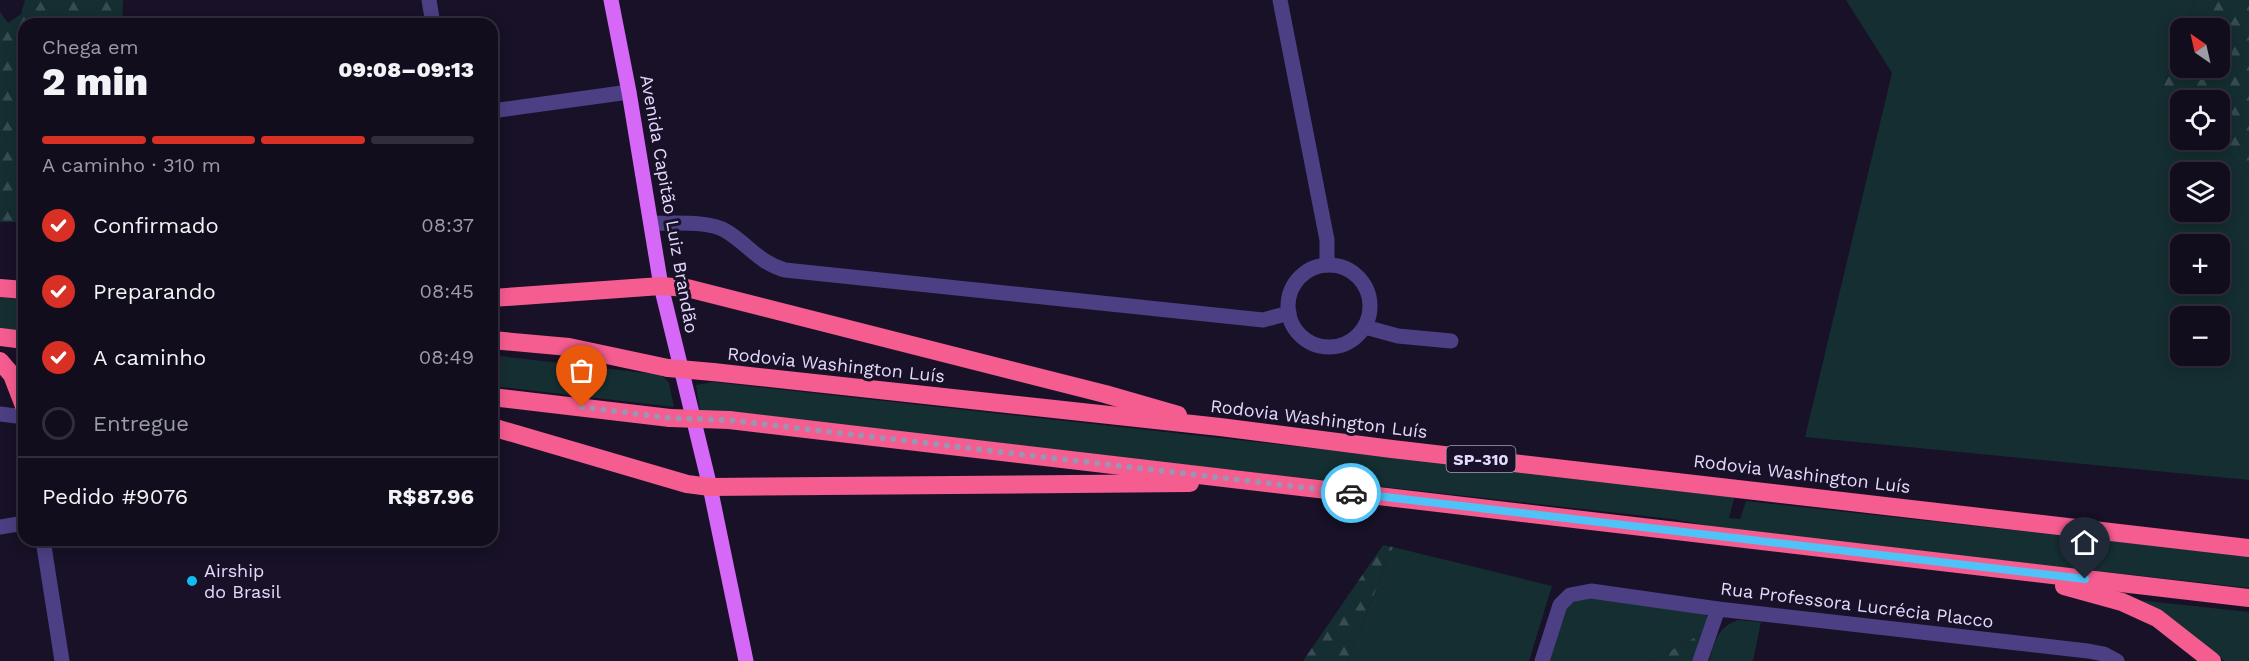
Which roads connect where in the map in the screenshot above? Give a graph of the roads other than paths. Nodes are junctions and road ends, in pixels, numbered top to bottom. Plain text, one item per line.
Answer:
1 (429, 0) edge
2 (611, 0) edge
3 (1280, 0) edge
4 (432, 18) edge
5 (629, 92) junction
6 (498, 110) edge
7 (651, 223) junction
8 (1327, 265) junction
9 (661, 286) junction
10 (0, 288) edge
11 (18, 290) edge
12 (498, 298) edge
13 (1289, 313) junction
14 (1365, 327) junction
15 (0, 337) edge
16 (18, 339) edge
17 (498, 341) edge
18 (1451, 341) dead end
19 (0, 361) edge
20 (18, 390) edge
21 (498, 398) edge
22 (0, 414) edge
23 (18, 416) edge
24 (1220, 427) junction
25 (498, 429) edge
26 (1261, 482) junction
27 (710, 487) junction
28 (18, 524) edge
29 (0, 527) edge
30 (44, 546) edge
31 (2249, 548) edge
32 (1969, 566) junction
33 (2249, 598) edge
34 (1718, 609) junction
35 (62, 661) edge
36 (746, 661) edge
37 (1542, 661) edge
38 (1700, 661) edge
39 (2117, 661) edge
40 (2212, 661) edge

1 - 4 street
2 - 5 main road, Avenida Capitão Luiz Brandão
3 - 8 street
5 - 6 street
5 - 7 main road, Avenida Capitão Luiz Brandão
7 - 9 main road, Avenida Capitão Luiz Brandão
7 - 13 street
8 - 13 street
8 - 14 street
9 - 12 highway
9 - 24 highway
9 - 27 main road, Avenida Capitão Luiz Brandão
10 - 11 highway
13 - 14 street
14 - 18 street
15 - 16 highway
17 - 24 highway, Rodovia Washington Luís / SP-310, bridge
19 - 20 highway
21 - 26 highway, bridge
22 - 23 street
24 - 31 highway, Rodovia Washington Luís / SP-310
25 - 27 highway
26 - 27 highway
26 - 32 highway
27 - 36 main road, Avenida Capitão Luiz Brandão
28 - 29 street
30 - 35 street
32 - 33 highway
32 - 40 highway
34 - 37 street, Rua Professora Lucrécia Placco
34 - 38 street
34 - 39 street, Rua Professora Lucrécia Placco

